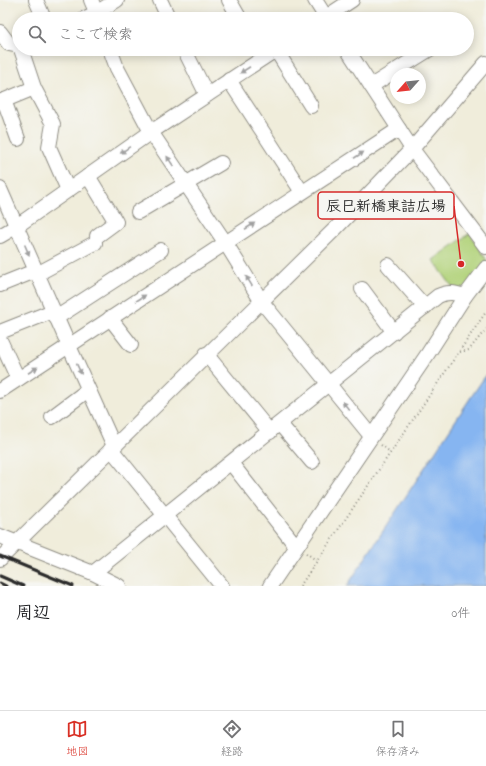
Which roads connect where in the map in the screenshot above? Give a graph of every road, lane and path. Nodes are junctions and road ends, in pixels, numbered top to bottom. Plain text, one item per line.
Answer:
1 (36, 0) edge
2 (90, 0) edge
3 (117, 0) edge
4 (160, 0) edge
5 (229, 0) edge
6 (315, 0) edge
7 (352, 0) edge
8 (41, 12) edge
9 (96, 12) edge
10 (103, 12) edge
11 (166, 12) edge
12 (236, 12) edge
13 (322, 12) edge
14 (334, 12) edge
15 (0, 32) edge
16 (12, 45) edge
17 (23, 56) edge
18 (113, 56) edge
19 (188, 56) edge
20 (259, 56) edge
21 (280, 56) edge
22 (352, 56) edge
23 (419, 56) edge
24 (486, 63) edge
25 (229, 80) junction
26 (371, 86) junction
27 (34, 88) junction
28 (207, 95) junction
29 (2, 101) edge
30 (311, 106) dead end
31 (399, 129) junction
32 (151, 132) junction
33 (18, 139) dead end
34 (412, 149) junction
35 (221, 162) dead end
36 (88, 176) junction
37 (185, 183) junction
38 (0, 189) edge
39 (68, 190) junction
40 (302, 192) junction
41 (138, 212) dead end
42 (17, 226) junction
43 (0, 236) edge
44 (225, 242) junction
45 (486, 247) edge
46 (161, 250) dead end
47 (388, 265) dead end
48 (486, 268) edge
49 (36, 272) junction
50 (0, 285) edge
51 (362, 289) dead end
52 (465, 296) junction
53 (262, 302) junction
54 (425, 307) junction
55 (486, 312) edge
56 (54, 314) junction
57 (110, 318) junction
58 (486, 329) edge
59 (0, 332) edge
60 (394, 332) junction
61 (0, 340) edge
62 (131, 345) dead end
63 (69, 346) junction
64 (460, 352) junction
65 (206, 354) junction
66 (18, 379) junction
67 (328, 385) junction
68 (88, 390) junction
69 (0, 391) edge
70 (52, 417) dead end
71 (275, 428) junction
72 (376, 440) junction
73 (112, 448) junction
74 (390, 452) junction
75 (312, 462) dead end
76 (231, 463) junction
77 (165, 515) junction
78 (0, 536) edge
79 (17, 542) junction
80 (299, 548) junction
81 (0, 559) edge
82 (316, 560) junction
83 (93, 573) junction
84 (119, 586) edge
85 (222, 586) edge
86 (270, 586) edge
87 (300, 586) edge

1 - 8 street
2 - 9 street
3 - 10 street
4 - 11 street
5 - 12 street
6 - 13 street
7 - 14 street
15 - 16 street
17 - 27 street
18 - 32 street
19 - 28 street
20 -> 25 street
21 - 30 street
22 - 26 street
23 - 26 street
24 - 34 street
25 - 28 street
25 - 40 street
26 - 31 street
27 - 29 street
27 - 39 street
28 - 32 street
29 - 33 street
31 - 34 street
40 -> 31 street
32 -> 36 street
37 -> 32 street
34 - 45 street
34 - 53 street
35 - 37 street
36 - 39 street
36 - 49 street
37 - 41 street
37 - 44 street
38 - 42 street
39 - 42 street
44 -> 40 street
42 - 43 street
42 -> 49 street
53 -> 44 street
57 -> 44 street
46 - 56 street
47 - 54 street
48 - 52 street
49 - 50 street
49 - 56 street
51 - 60 street
52 - 54 street
52 - 72 street
53 - 65 street
53 - 67 street
54 - 60 street
55 - 64 path
56 - 59 street
56 - 63 street
57 - 62 street
57 - 63 street
58 - 64 path
60 - 67 street
61 - 66 street
66 -> 63 street
63 -> 68 street
64 - 74 path
65 - 71 street
65 - 73 street
66 - 69 street
67 - 71 street
72 -> 67 street
68 - 70 street
68 - 73 street
71 - 75 street
71 - 76 street
72 - 74 path
72 - 80 street
73 - 77 street
73 - 79 street
74 - 82 path
76 - 77 street
76 - 80 street
77 - 83 street
77 - 85 street
78 - 79 street
79 - 81 street
79 - 83 street
80 - 82 path
80 - 86 street
82 - 87 path
83 - 84 street

